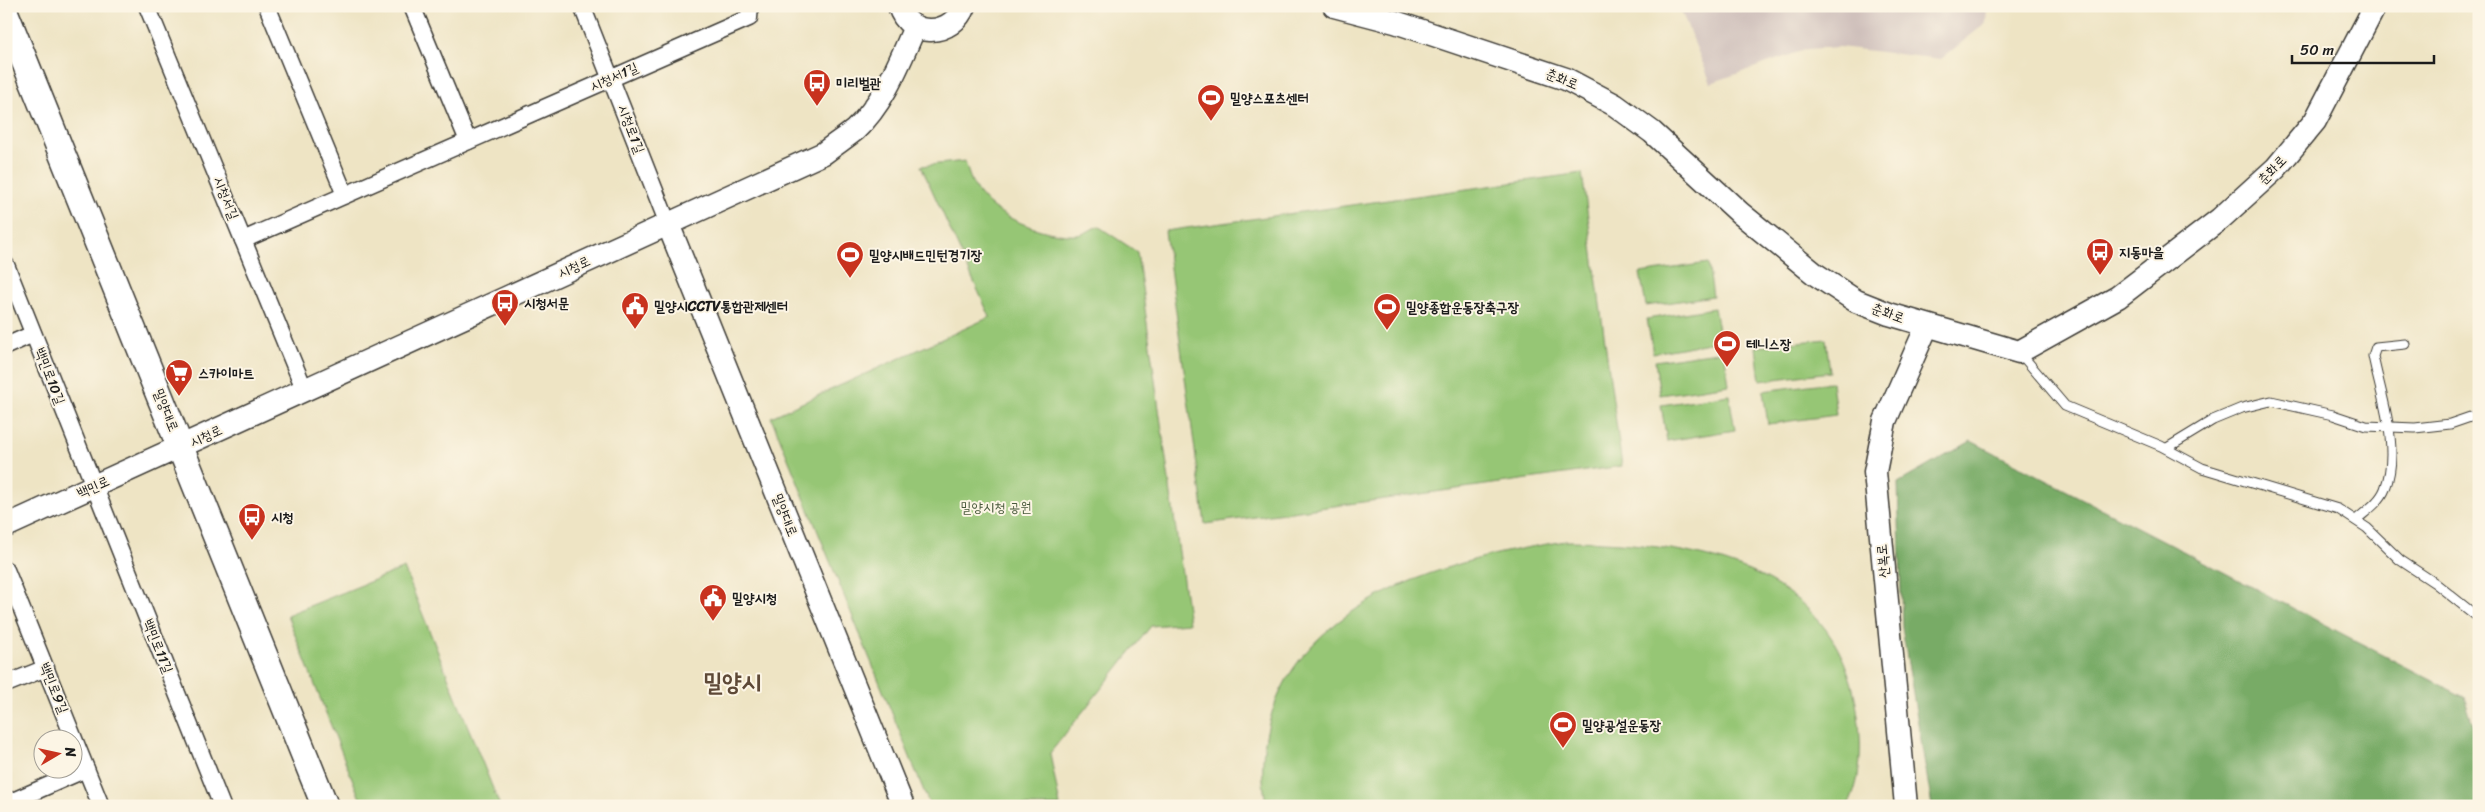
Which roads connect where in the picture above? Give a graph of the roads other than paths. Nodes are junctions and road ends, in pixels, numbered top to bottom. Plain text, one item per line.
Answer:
1 (147, 6) edge
2 (267, 6) edge
3 (412, 6) edge
4 (582, 6) edge
5 (750, 6) edge
6 (899, 6) edge
7 (964, 6) edge
8 (1334, 6) edge
9 (2375, 6) edge
10 (6, 14) edge
11 (915, 27) junction
12 (611, 78) junction
13 (468, 141) junction
14 (346, 195) junction
15 (668, 224) junction
16 (243, 240) junction
17 (6, 265) edge
18 (1928, 326) junction
19 (33, 334) junction
20 (2405, 344) dead end
21 (6, 346) edge
22 (2019, 352) junction
23 (305, 391) junction
24 (2479, 414) edge
25 (2388, 427) junction
26 (181, 447) junction
27 (2167, 448) junction
28 (93, 487) junction
29 (2356, 520) junction
30 (6, 526) edge
31 (6, 570) edge
32 (2479, 618) edge
33 (46, 668) junction
34 (6, 684) edge
35 (86, 769) junction
36 (6, 804) edge
37 (101, 806) edge
38 (222, 806) edge
39 (325, 806) edge
40 (903, 806) edge
41 (1906, 806) edge

1 - 16 street, 시청서길
2 - 14 street
3 - 13 street
4 - 12 street, 시청로1길
5 - 12 street, 시청서1길
6 - 11 street
7 - 11 street
8 - 18 street, 춘화로
9 - 22 street, 춘화로
10 - 26 main road, 밀양대로
11 - 15 street, 시청로
12 - 13 street, 시청서1길
12 - 15 street, 시청로1길
13 - 14 street, 시청서1길
14 - 16 street, 시청서1길
15 - 23 street, 시청로
15 - 40 street, 밀양대로
16 - 23 street, 시청서길
17 - 19 street, 백민로10길
18 - 22 street, 춘화로
18 - 41 street, 산복로
19 - 21 street
19 - 28 street, 백민로10길
20 - 25 lane
22 - 27 lane
23 - 26 street, 시청로
24 - 25 lane
25 - 27 lane
25 - 29 lane
26 - 28 street, 백민로
26 - 39 main road, 밀양대로
27 - 29 lane
28 - 30 street, 백민로
28 - 38 street, 백민로11길
29 - 32 lane
31 - 33 street, 백민로9길
33 - 34 street
33 - 35 street, 백민로9길
35 - 36 street
35 - 37 street, 백민로9길

